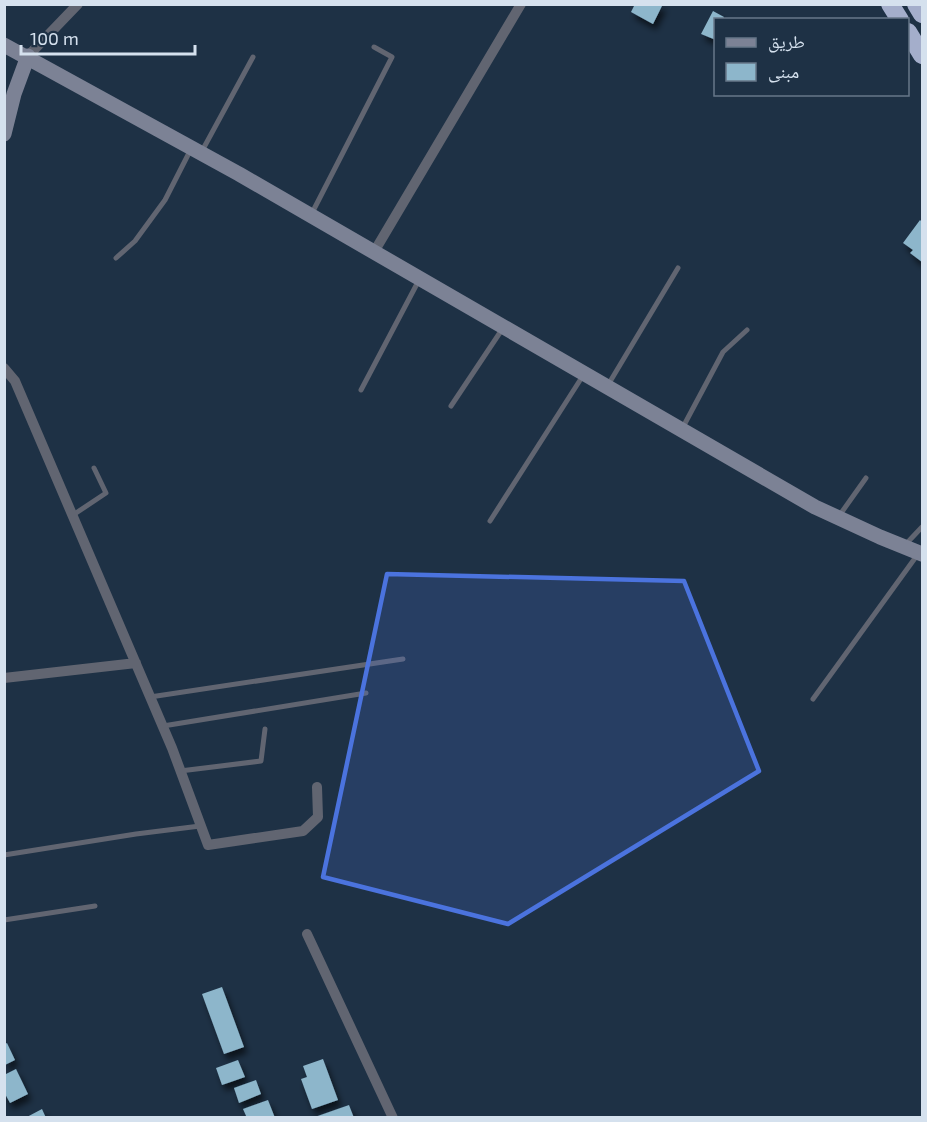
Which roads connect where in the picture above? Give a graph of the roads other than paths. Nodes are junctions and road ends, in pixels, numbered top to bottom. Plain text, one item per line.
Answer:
1 (78, 4) edge
2 (521, 4) edge
3 (890, 4) edge
4 (916, 4) edge
5 (922, 14) edge
6 (899, 18) edge
7 (909, 34) edge
8 (4, 45) edge
9 (374, 47) dead end
10 (922, 55) edge
11 (28, 56) junction
12 (253, 57) dead end
13 (4, 134) edge
14 (196, 150) junction
15 (311, 216) junction
16 (374, 252) junction
17 (116, 258) dead end
18 (678, 268) dead end
19 (420, 279) junction
20 (504, 327) junction
21 (747, 330) dead end
22 (4, 368) edge
23 (585, 373) junction
24 (607, 386) junction
25 (361, 390) dead end
26 (451, 406) dead end
27 (682, 429) junction
28 (94, 468) dead end
29 (866, 478) dead end
30 (72, 515) junction
31 (838, 518) junction
32 (490, 521) dead end
33 (922, 527) edge
34 (904, 547) junction
35 (921, 553) edge
36 (403, 658) dead end
37 (136, 663) junction
38 (4, 678) edge
39 (366, 693) dead end
40 (150, 697) junction
41 (813, 699) dead end
42 (162, 726) junction
43 (265, 729) dead end
44 (180, 771) junction
45 (317, 787) dead end
46 (200, 826) junction
47 (4, 855) edge
48 (94, 906) dead end
49 (4, 920) edge
50 (307, 933) dead end
51 (393, 1118) edge

1 - 11 street
2 - 16 street
3 - 6 highway
4 - 5 highway
7 - 10 highway
8 - 11 street
9 - 15 lane
11 - 13 street
11 - 14 street
12 - 14 lane
14 - 15 street
14 - 17 lane
15 - 16 street
16 - 19 street
18 - 24 lane
19 - 20 street
19 - 25 lane
20 - 23 street
20 - 26 lane
21 - 27 lane
22 - 30 street
23 - 24 street
23 - 32 lane
24 - 27 street
27 - 31 street
28 - 30 lane
29 - 31 lane
30 - 37 street
31 - 34 street
33 - 34 lane
34 - 35 street
35 - 41 lane
36 - 40 lane
37 - 38 street
37 - 40 street
39 - 42 lane
40 - 42 street
42 - 44 street
43 - 44 lane
44 - 46 street
45 - 46 street
46 - 47 lane
48 - 49 lane
50 - 51 street

